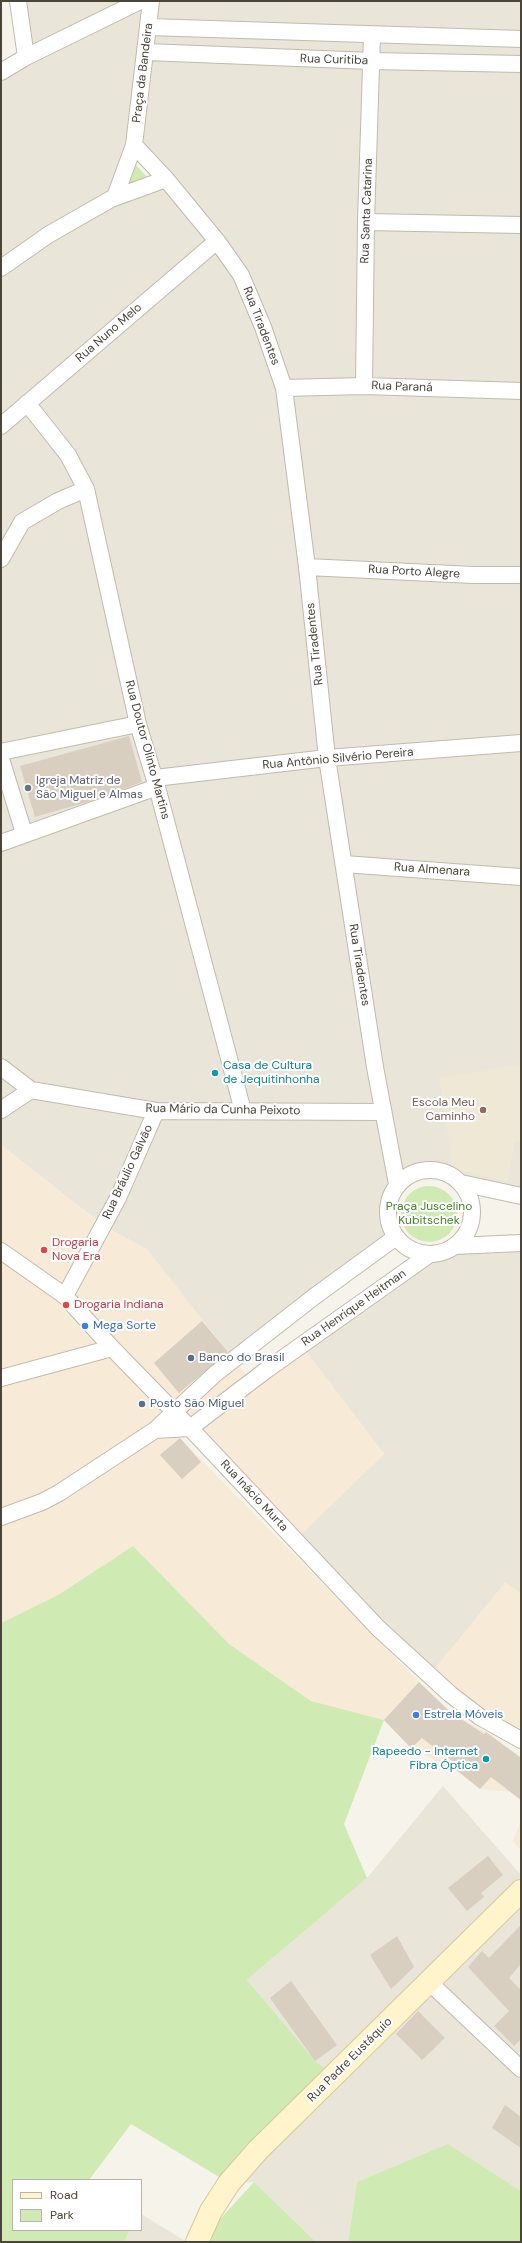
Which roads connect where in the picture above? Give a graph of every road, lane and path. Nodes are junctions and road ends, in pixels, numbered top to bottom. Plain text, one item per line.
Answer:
1 (18, 1) edge
2 (140, 1) edge
3 (151, 1) edge
4 (149, 27) junction
5 (372, 36) junction
6 (521, 40) edge
7 (147, 52) junction
8 (26, 57) junction
9 (372, 61) junction
10 (521, 64) edge
11 (1, 72) edge
12 (134, 145) junction
13 (166, 178) junction
14 (115, 197) junction
15 (366, 222) junction
16 (521, 225) edge
17 (217, 241) junction
18 (1, 268) edge
19 (364, 386) junction
20 (284, 388) junction
21 (521, 391) edge
22 (27, 403) junction
23 (1, 426) edge
24 (86, 489) junction
25 (1, 559) edge
26 (307, 567) junction
27 (521, 575) edge
28 (138, 724) junction
29 (521, 743) edge
30 (1, 752) edge
31 (327, 758) junction
32 (1, 759) edge
33 (156, 782) junction
34 (24, 833) junction
35 (1, 843) edge
36 (344, 864) junction
37 (521, 877) edge
38 (1, 1067) edge
39 (31, 1090) junction
40 (1, 1110) edge
41 (156, 1111) junction
42 (243, 1111) junction
43 (383, 1112) junction
44 (460, 1183) junction
45 (397, 1184) junction
46 (521, 1196) edge
47 (396, 1237) junction
48 (521, 1243) edge
49 (454, 1246) junction
50 (1, 1250) edge
51 (430, 1254) junction
52 (65, 1296) junction
53 (112, 1348) junction
54 (1, 1378) edge
55 (174, 1411) junction
56 (190, 1428) junction
57 (155, 1430) junction
58 (1, 1517) edge
59 (518, 1736) edge
60 (521, 1891) edge
61 (429, 1982) junction
62 (521, 2069) edge
63 (197, 2242) edge

1 - 8 street
2 - 8 street
3 - 4 street, Praça da Bandeira
4 - 5 street
4 - 7 street, Praça da Bandeira
5 - 6 street
5 - 9 street, Rua Santa Catarina
7 - 9 street, Rua Curitiba
7 - 12 street, Praça da Bandeira
8 - 11 street
9 - 10 street, Rua Curitiba
9 - 15 street, Rua Santa Catarina
12 - 13 street, Rua Tiradentes
12 - 14 street, Praça da Bandeira
13 - 14 street
13 - 17 street, Rua Tiradentes
14 - 18 street
15 - 16 street
15 - 19 street, Rua Santa Catarina
17 - 20 street, Rua Tiradentes
17 - 22 street, Rua Nuno Melo
19 - 20 street, Rua Paraná
19 - 21 street, Rua Paraná
20 - 26 street, Rua Tiradentes
22 - 23 street, Rua Nuno Melo
22 - 24 street, Rua Doutor Olinto Martins
24 - 25 street
24 - 28 street, Rua Doutor Olinto Martins
26 - 27 street, Rua Porto Alegre
26 - 31 street, Rua Tiradentes
28 - 30 street
28 - 33 street, Rua Doutor Olinto Martins
29 - 31 street, Rua Antônio Silvério Pereira
31 - 33 street, Rua Antônio Silvério Pereira
31 - 36 street, Rua Tiradentes
32 - 34 street
33 - 34 street, Rua Antônio Silvério Pereira
33 - 42 street, Rua Doutor Olinto Martins
34 - 35 street, Rua Antônio Silvério Pereira
36 - 37 street, Rua Almenara
36 - 43 street, Rua Tiradentes
38 - 39 street, Rua Mário da Cunha Peixoto
39 - 40 street
39 - 41 street, Rua Mário da Cunha Peixoto
41 - 42 street, Rua Mário da Cunha Peixoto
41 - 52 street, Rua Bráulio Galvão
42 - 43 street, Rua Mário da Cunha Peixoto
43 - 45 street, Rua Tiradentes
44 - 45 street
44 - 46 street
44 - 49 street
45 - 47 street
47 - 51 street
47 - 55 street
48 - 49 street
49 - 51 street
50 - 52 street, Rua Inácio Murta
51 - 56 street, Rua Henrique Heitman
52 - 53 street, Rua Inácio Murta
53 - 54 street
53 - 55 street, Rua Inácio Murta
55 - 56 street, Rua Inácio Murta
55 - 57 street
56 - 57 street
56 - 59 street, Rua Inácio Murta
57 - 58 street
60 - 61 street, Rua Padre Eustáquio
61 - 62 street
61 - 63 street, Rua Padre Eustáquio

